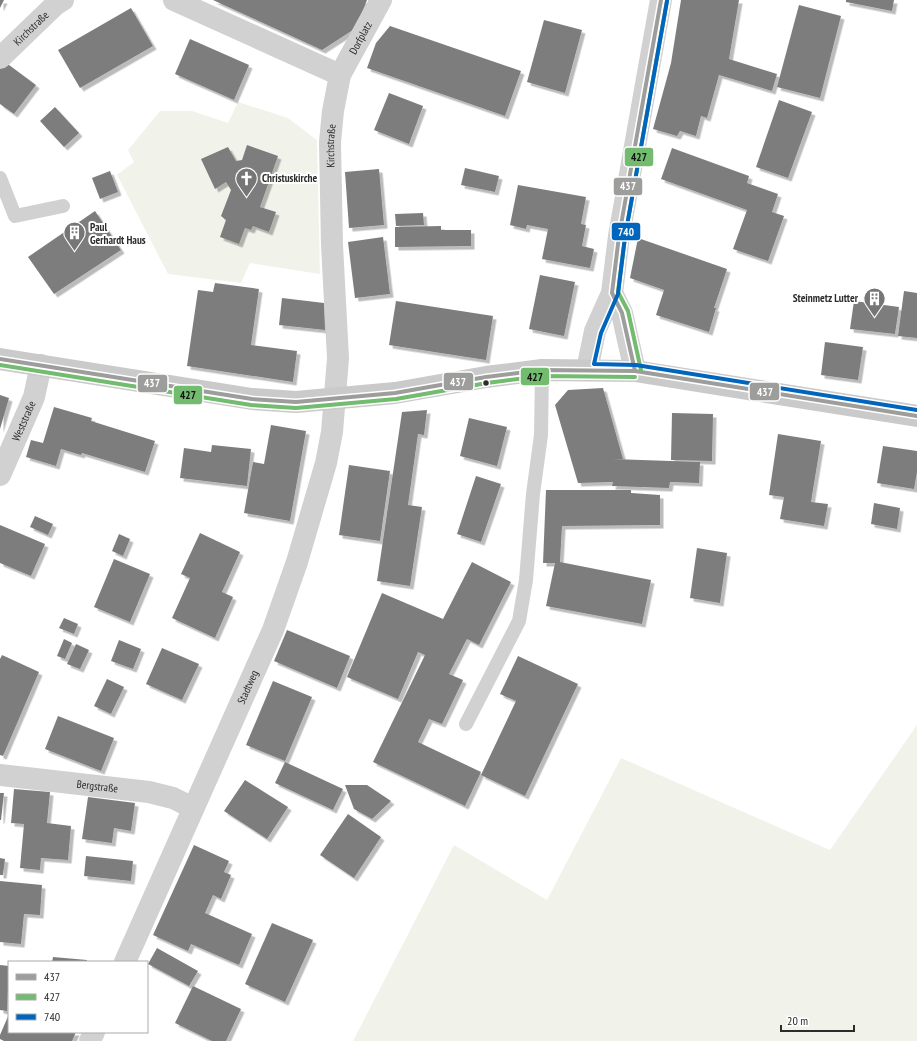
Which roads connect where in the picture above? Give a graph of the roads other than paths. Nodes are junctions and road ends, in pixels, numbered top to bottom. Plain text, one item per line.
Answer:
1 (63, 0) edge
2 (174, 0) edge
3 (381, 0) edge
4 (661, 0) edge
5 (0, 58) edge
6 (340, 75) junction
7 (0, 178) edge
8 (63, 206) dead end
9 (612, 293) junction
10 (0, 359) edge
11 (41, 365) junction
12 (542, 370) junction
13 (587, 370) junction
14 (635, 371) junction
15 (335, 399) junction
16 (917, 416) edge
17 (0, 474) edge
18 (466, 724) dead end
19 (0, 775) edge
20 (193, 808) junction
21 (125, 961) edge

1 - 5 street, Kirchstraße
2 - 6 street
3 - 6 street, Dorfplatz
4 - 9 street
6 - 15 street, Kirchstraße
7 - 8 lane
9 - 13 street
9 - 14 street
10 - 11 street
11 - 15 street
11 - 17 street, Weststraße
12 - 13 street
12 - 15 street
12 - 18 lane
13 - 14 street
14 - 16 street
15 - 20 street, Stadtweg
19 - 20 street, Bergstraße
20 - 21 street, Stadtweg

